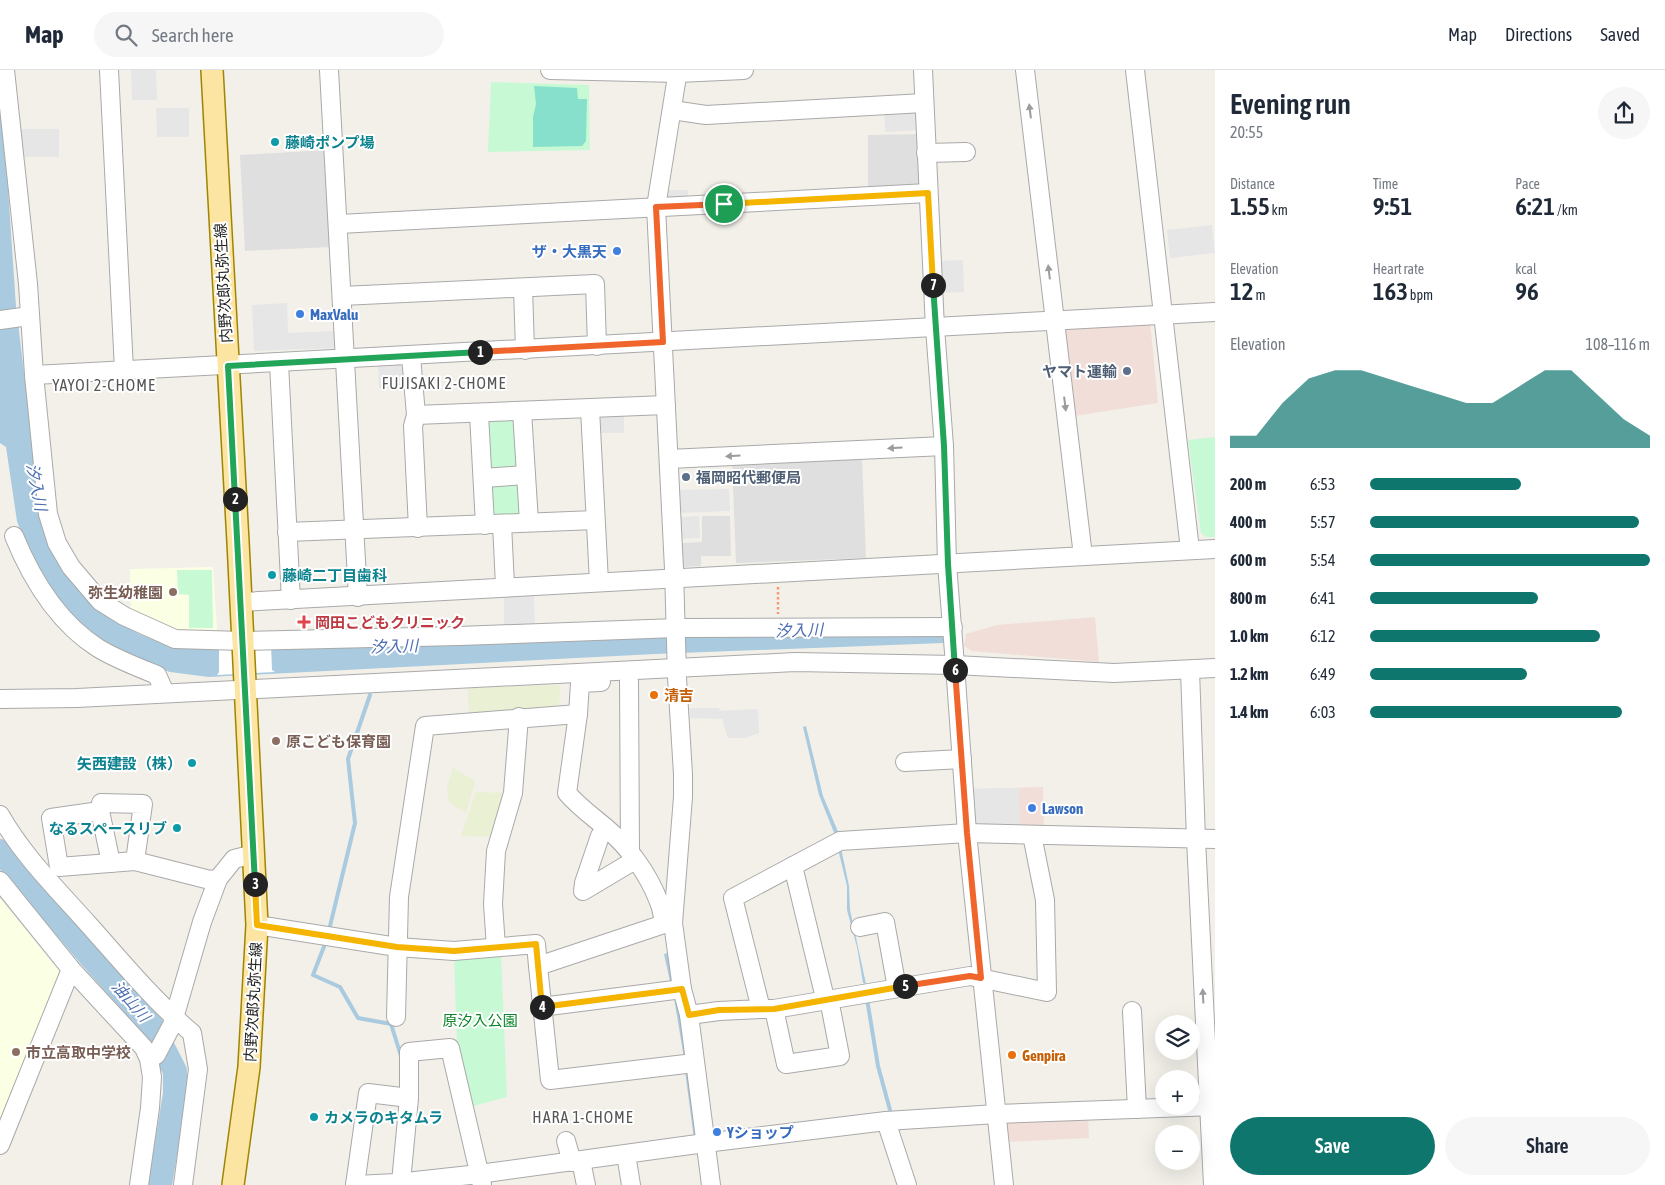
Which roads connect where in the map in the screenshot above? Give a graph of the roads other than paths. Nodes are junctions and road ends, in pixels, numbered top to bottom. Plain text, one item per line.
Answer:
1 (5, 70) edge
2 (109, 70) edge
3 (212, 70) edge
4 (329, 70) edge
5 (550, 70) edge
6 (744, 70) edge
7 (923, 70) edge
8 (1025, 70) edge
9 (1135, 70) edge
10 (587, 71) edge
11 (678, 72) edge
12 (924, 103) junction
13 (672, 110) junction
14 (966, 152) dead end
15 (926, 153) junction
16 (928, 193) junction
17 (656, 207) junction
18 (339, 224) junction
19 (523, 288) junction
20 (342, 296) junction
21 (1215, 312) edge
22 (1163, 314) junction
23 (26, 316) junction
24 (0, 320) edge
25 (1055, 321) junction
26 (936, 328) junction
27 (663, 342) junction
28 (597, 346) junction
29 (524, 350) junction
30 (411, 356) junction
31 (346, 360) junction
32 (279, 363) junction
33 (228, 366) junction
34 (124, 370) junction
35 (34, 375) junction
36 (666, 405) junction
37 (590, 408) junction
38 (522, 411) junction
39 (479, 414) junction
40 (416, 415) junction
41 (944, 446) junction
42 (669, 459) junction
43 (526, 475) junction
44 (483, 478) junction
45 (595, 520) junction
46 (529, 522) junction
47 (494, 525) junction
48 (418, 528) junction
49 (354, 531) junction
50 (287, 532) junction
51 (14, 536) dead end
52 (1215, 549) edge
53 (1190, 550) junction
54 (1083, 556) junction
55 (948, 564) junction
56 (674, 578) junction
57 (598, 582) junction
58 (505, 586) junction
59 (358, 597) junction
60 (291, 600) junction
61 (241, 602) junction
62 (953, 627) junction
63 (676, 628) junction
64 (243, 641) junction
65 (955, 665) junction
66 (1215, 668) edge
67 (1190, 670) junction
68 (677, 674) junction
69 (629, 681) junction
70 (246, 690) junction
71 (165, 693) junction
72 (0, 699) edge
73 (578, 714) junction
74 (519, 717) junction
75 (962, 759) junction
76 (905, 762) dead end
77 (100, 811) junction
78 (0, 814) edge
79 (606, 828) junction
80 (967, 833) junction
81 (1032, 835) junction
82 (1196, 839) junction
83 (1215, 839) edge
84 (254, 854) junction
85 (633, 856) junction
86 (136, 861) junction
87 (111, 863) junction
88 (793, 866) junction
89 (218, 879) junction
90 (0, 881) edge
91 (669, 924) junction
92 (257, 925) junction
93 (860, 927) dead end
94 (397, 947) junction
95 (496, 947) junction
96 (538, 966) junction
97 (71, 969) junction
98 (981, 978) junction
99 (897, 988) junction
100 (682, 989) junction
101 (829, 999) junction
102 (541, 1007) junction
103 (767, 1009) junction
104 (1132, 1011) dead end
105 (689, 1015) junction
106 (396, 1017) dead end
107 (173, 1022) junction
108 (152, 1057) junction
109 (694, 1063) junction
110 (405, 1097) junction
111 (1212, 1106) edge
112 (1137, 1109) junction
113 (997, 1114) junction
114 (886, 1121) junction
115 (566, 1141) dead end
116 (705, 1143) junction
117 (0, 1145) edge
118 (626, 1154) junction
119 (576, 1161) junction
120 (481, 1180) edge
121 (436, 1182) edge
122 (395, 1183) junction
123 (139, 1185) edge
124 (183, 1185) edge
125 (233, 1185) edge
126 (355, 1185) edge
127 (586, 1185) edge
128 (631, 1185) edge
129 (711, 1185) edge
130 (907, 1185) edge
131 (1004, 1185) edge
132 (1213, 1185) edge

1 - 23 street
2 - 34 street
3 - 33 main road, 内野次郎丸弥生線
4 - 18 street
5 - 10 street
6 - 11 street
7 - 12 street
25 -> 8 street
9 - 22 street
10 - 11 street
11 - 13 street
12 - 13 street
12 - 15 street
13 - 17 street
14 - 15 street
15 - 16 street
16 - 17 street
16 - 26 street
17 - 18 street
17 - 27 street
18 - 20 street
19 - 20 street
19 - 28 street
19 - 29 street
20 - 31 street
21 - 22 street
22 - 25 street
22 - 53 street
23 - 24 street
23 - 35 street
25 - 26 street
25 -> 54 street
26 - 27 street
26 - 41 street
27 - 28 street
27 - 36 street
28 - 29 street
29 - 30 street
30 - 31 street
30 - 40 street
31 - 32 street
31 - 49 street
32 - 33 street
32 - 50 street
33 - 34 street
33 - 61 main road, 内野次郎丸弥生線
34 - 35 street
35 - 64 street
36 - 37 street
36 - 42 street
37 - 38 street
37 - 45 street
38 - 39 street
38 - 43 street
39 - 40 street
39 - 44 street
40 - 48 street
41 -> 42 street
41 - 55 street
42 - 56 street
43 - 44 street
43 - 46 street
44 - 47 street
45 - 46 street
45 - 57 street
46 - 47 street
47 - 48 street
47 - 58 street
48 - 49 street
49 - 50 street
49 - 59 street
50 - 60 street
51 - 71 street
52 - 53 street
53 - 54 street
54 - 55 street
55 - 56 street
55 - 62 street
56 - 57 street
56 - 63 street
57 - 58 street
58 - 59 street
59 - 60 street
60 - 61 street
61 - 64 main road, 内野次郎丸弥生線
62 - 63 street
62 - 65 street
63 - 64 street
63 - 68 street
64 - 70 main road, 内野次郎丸弥生線
65 - 67 street
65 - 68 street
65 - 75 street
66 - 67 street
67 - 82 street
68 - 69 street
68 - 70 street
68 - 91 street
69 - 73 street
69 - 85 street
70 - 71 street
70 - 84 main road, 内野次郎丸弥生線
71 - 72 street
73 - 74 street
73 - 79 street
74 - 94 street
74 - 95 street
75 - 76 street
75 - 80 street
77 - 86 street
77 - 87 street
77 - 87 street
78 - 107 street
79 - 85 street
79 - 85 street
80 - 81 street
80 - 88 street
80 - 98 street
81 - 82 street
81 - 98 street
82 - 83 street
111 -> 82 street
84 - 89 street
84 - 92 main road, 内野次郎丸弥生線
85 - 91 street
86 - 87 street
86 - 89 street
88 - 101 street
88 - 103 street
89 - 107 street
90 - 97 street
91 - 96 street
91 - 100 street
92 - 94 street
92 - 125 main road, 内野次郎丸弥生線
93 - 99 street
94 - 95 street
94 - 106 street
95 - 96 street
96 - 102 street
97 - 108 street
97 - 117 street
98 - 99 street
98 - 113 street
99 - 101 street
100 - 102 street
100 - 105 street
101 - 103 street
101 - 103 street
102 - 109 street
103 - 105 street
104 - 112 street
105 - 109 street
107 - 108 street
107 - 124 street
108 - 123 street
109 - 116 street
110 - 120 street
110 - 122 street
110 - 126 street
111 - 112 street
111 - 132 street
112 - 113 street
113 - 114 street
113 - 131 street
114 - 116 street
114 - 130 street
115 - 119 street
116 - 118 street
116 - 129 street
118 - 119 street
118 - 128 street
119 - 120 street
119 - 127 street
120 - 121 street
121 - 122 street
122 - 126 street

